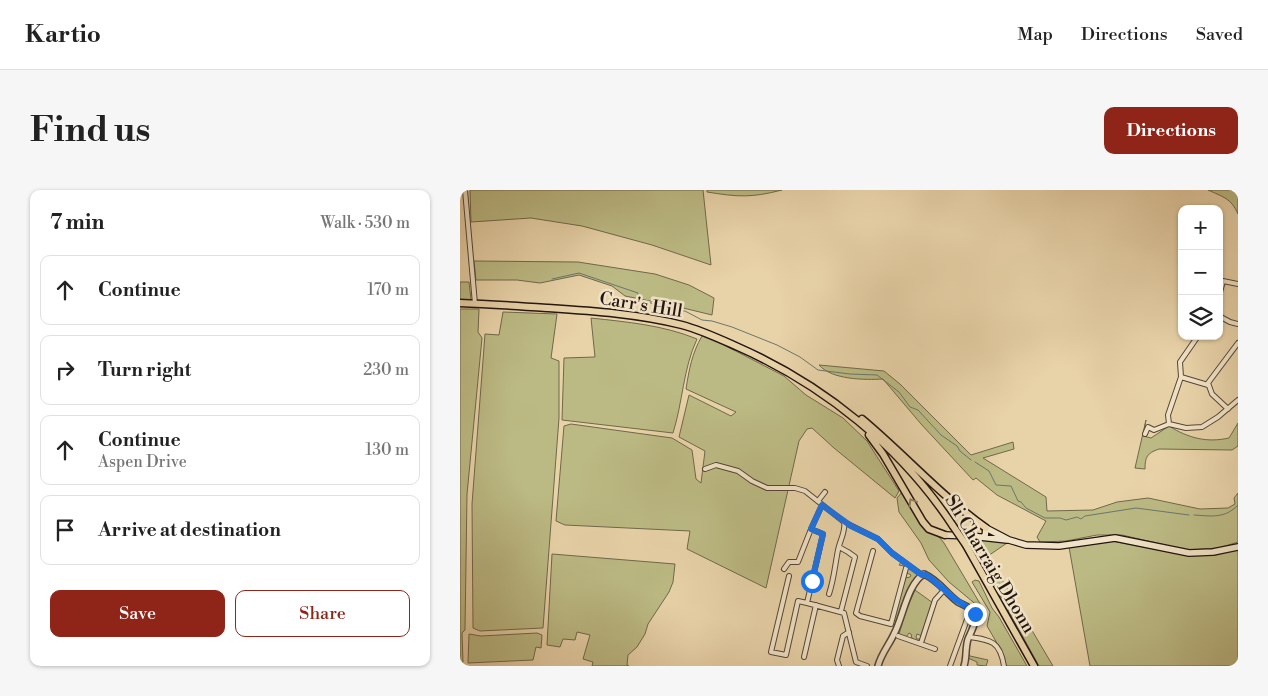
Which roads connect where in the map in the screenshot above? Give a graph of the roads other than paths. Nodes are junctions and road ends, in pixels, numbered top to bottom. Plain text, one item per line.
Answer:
1 (465, 190) edge
2 (1238, 284) edge
3 (1219, 295) edge
4 (460, 303) edge
5 (475, 304) junction
6 (1223, 318) edge
7 (1238, 324) edge
8 (1195, 340) edge
9 (1238, 343) edge
10 (1182, 377) junction
11 (804, 382) junction
12 (1208, 385) junction
13 (1238, 400) edge
14 (1228, 409) junction
15 (1170, 424) junction
16 (1145, 434) dead end
17 (705, 469) dead end
18 (824, 492) dead end
19 (818, 501) junction
20 (822, 505) junction
21 (844, 522) junction
22 (986, 528) junction
23 (811, 529) junction
24 (945, 536) joint
25 (985, 537) junction
26 (1009, 540) junction
27 (1238, 546) edge
28 (839, 548) junction
29 (871, 553) dead end
30 (906, 568) dead end
31 (784, 569) dead end
32 (904, 574) junction
33 (922, 575) junction
34 (789, 576) dead end
35 (910, 576) dead end
36 (944, 590) junction
37 (829, 594) dead end
38 (807, 603) junction
39 (816, 605) junction
40 (840, 611) junction
41 (969, 614) dead end
42 (891, 624) junction
43 (965, 625) junction
44 (973, 627) junction
45 (849, 632) junction
46 (897, 633) junction
47 (910, 634) dead end
48 (969, 637) junction
49 (908, 639) junction
50 (921, 643) junction
51 (935, 648) dead end
52 (804, 657) dead end
53 (958, 663) dead end
54 (951, 664) edge
55 (839, 666) edge
56 (867, 666) edge
57 (878, 666) edge
58 (964, 666) edge
59 (1004, 666) edge
60 (1034, 666) edge

1 - 5 street
2 - 3 street
4 - 5 highway, Carr's Hill
5 - 11 highway, Carr's Hill
6 - 7 street
8 - 10 street
9 - 12 street
10 - 12 street
10 - 15 street
11 - 22 highway
24 -> 11 highway
11 - 60 highway, Sli Charraig Dhonn, bridge
12 - 14 street
13 - 14 street
14 - 15 street
15 - 16 street
17 - 19 street
18 - 19 street
19 - 20 street
20 - 21 street
20 - 23 street
21 - 28 street
21 - 33 street
22 - 25 main road
22 - 26 main road
23 - 31 street
23 - 38 street
24 - 25 main road
25 - 26 main road
26 - 27 main road
28 - 37 street
28 - 40 street
29 - 42 street
30 - 32 street
32 - 35 street
32 - 42 street
33 - 36 street
33 - 46 street
34 - 38 street
36 - 44 street
36 - 50 street
38 - 39 street
39 - 40 street
39 - 52 street
40 - 45 street
41 - 43 street
42 - 46 street
43 - 44 street
43 - 54 street
44 - 48 street
45 - 55 street
45 - 56 street
46 - 49 street
46 - 57 street
47 - 49 street
48 - 58 street
48 - 59 street
49 - 50 street
50 - 51 street
53 - 54 street

